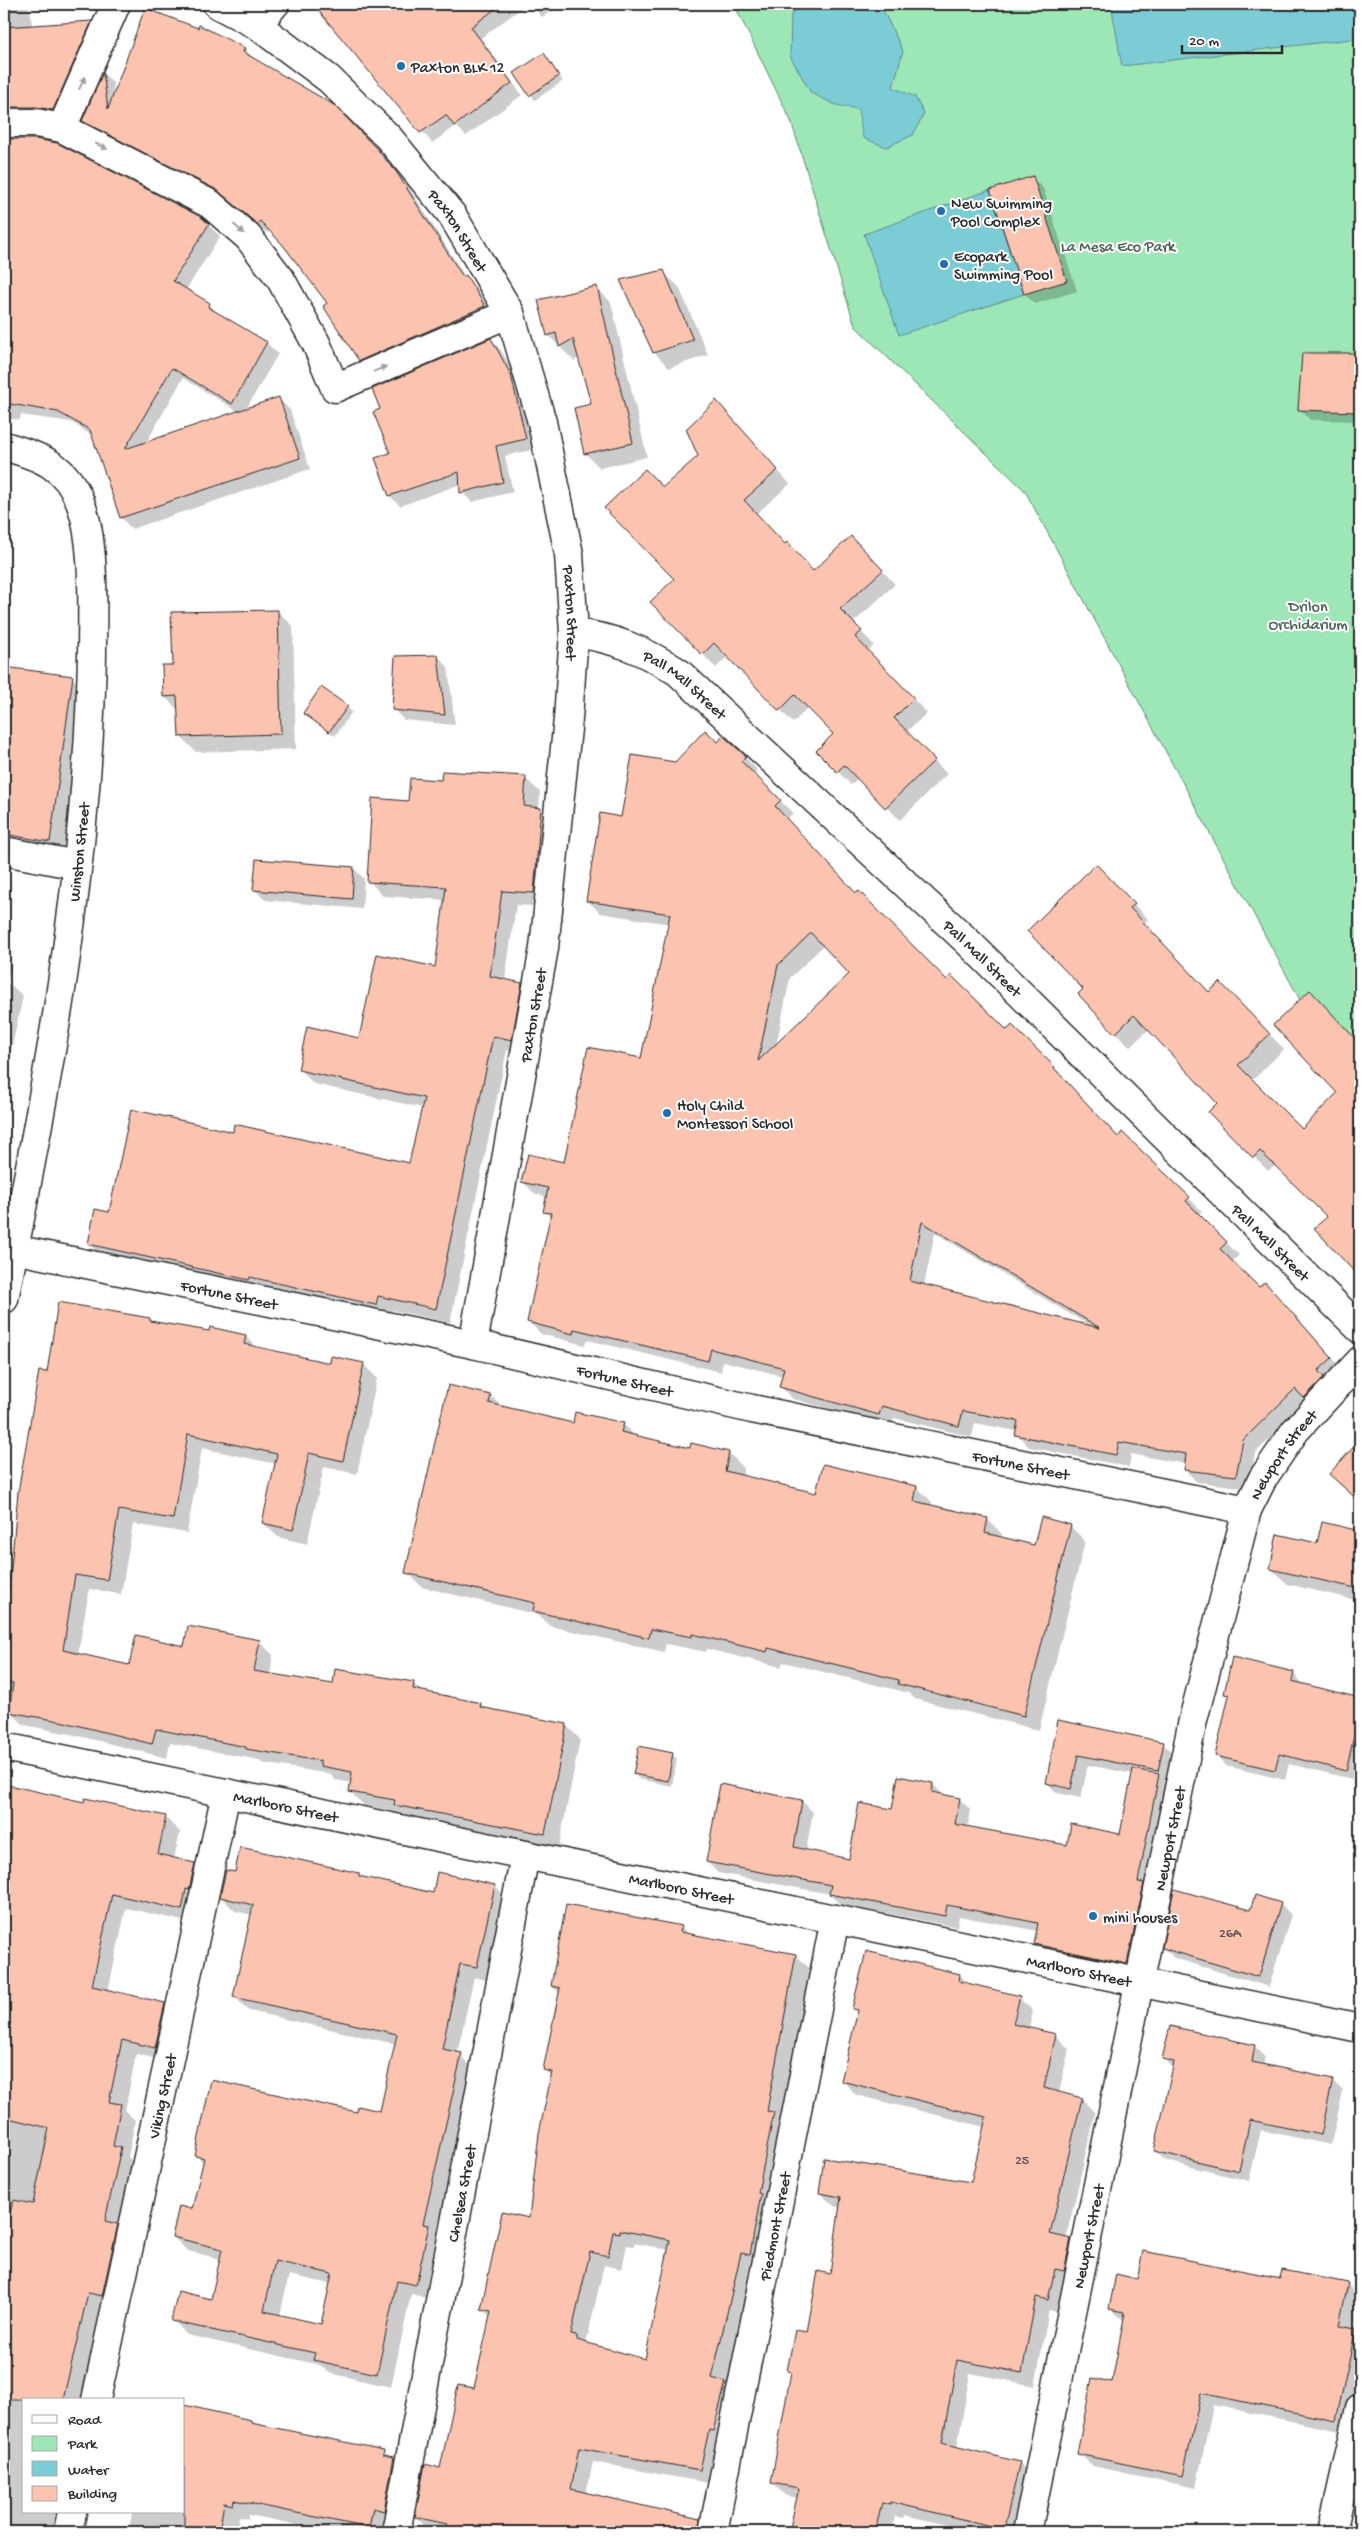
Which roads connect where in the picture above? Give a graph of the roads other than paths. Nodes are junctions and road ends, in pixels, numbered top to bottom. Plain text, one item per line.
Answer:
1 (116, 4) edge
2 (217, 4) edge
3 (275, 4) edge
4 (257, 25) junction
5 (4, 123) edge
6 (62, 128) junction
7 (510, 313) junction
8 (4, 446) edge
9 (574, 633) junction
10 (4, 851) edge
11 (77, 865) junction
12 (9, 1248) edge
13 (4, 1299) edge
14 (1360, 1329) edge
15 (473, 1344) junction
16 (1360, 1361) edge
17 (1247, 1510) junction
18 (4, 1746) edge
19 (226, 1792) junction
20 (525, 1855) junction
21 (835, 1919) junction
22 (1139, 1982) junction
23 (1360, 2028) edge
24 (96, 2398) edge
25 (1360, 2408) edge
26 (72, 2514) edge
27 (68, 2532) edge
28 (396, 2532) edge
29 (713, 2532) edge
30 (1027, 2532) edge
31 (1332, 2532) edge

6 -> 1 street
2 - 4 street, Paxton Street
3 - 4 street
4 - 7 street, Paxton Street
5 - 6 street
6 -> 7 street
7 - 9 street, Paxton Street
8 - 11 street, Winston Street
9 - 14 street, Pall Mall Street
9 - 15 street, Paxton Street
10 - 11 street
11 - 12 street, Winston Street
12 - 13 street, Winston Street
12 - 15 street, Fortune Street
15 - 17 street, Fortune Street
16 - 17 street, Newport Street
17 - 22 street, Newport Street
18 - 19 street, Marlboro Street
19 - 20 street, Marlboro Street
19 - 24 street, Viking Street
20 - 21 street, Marlboro Street
20 - 28 street, Chelsea Street
21 - 22 street, Marlboro Street
21 - 29 street, Piedmont Street
22 - 23 street, Marlboro Street
22 - 30 street, Newport Street
25 - 31 street
26 - 27 street

